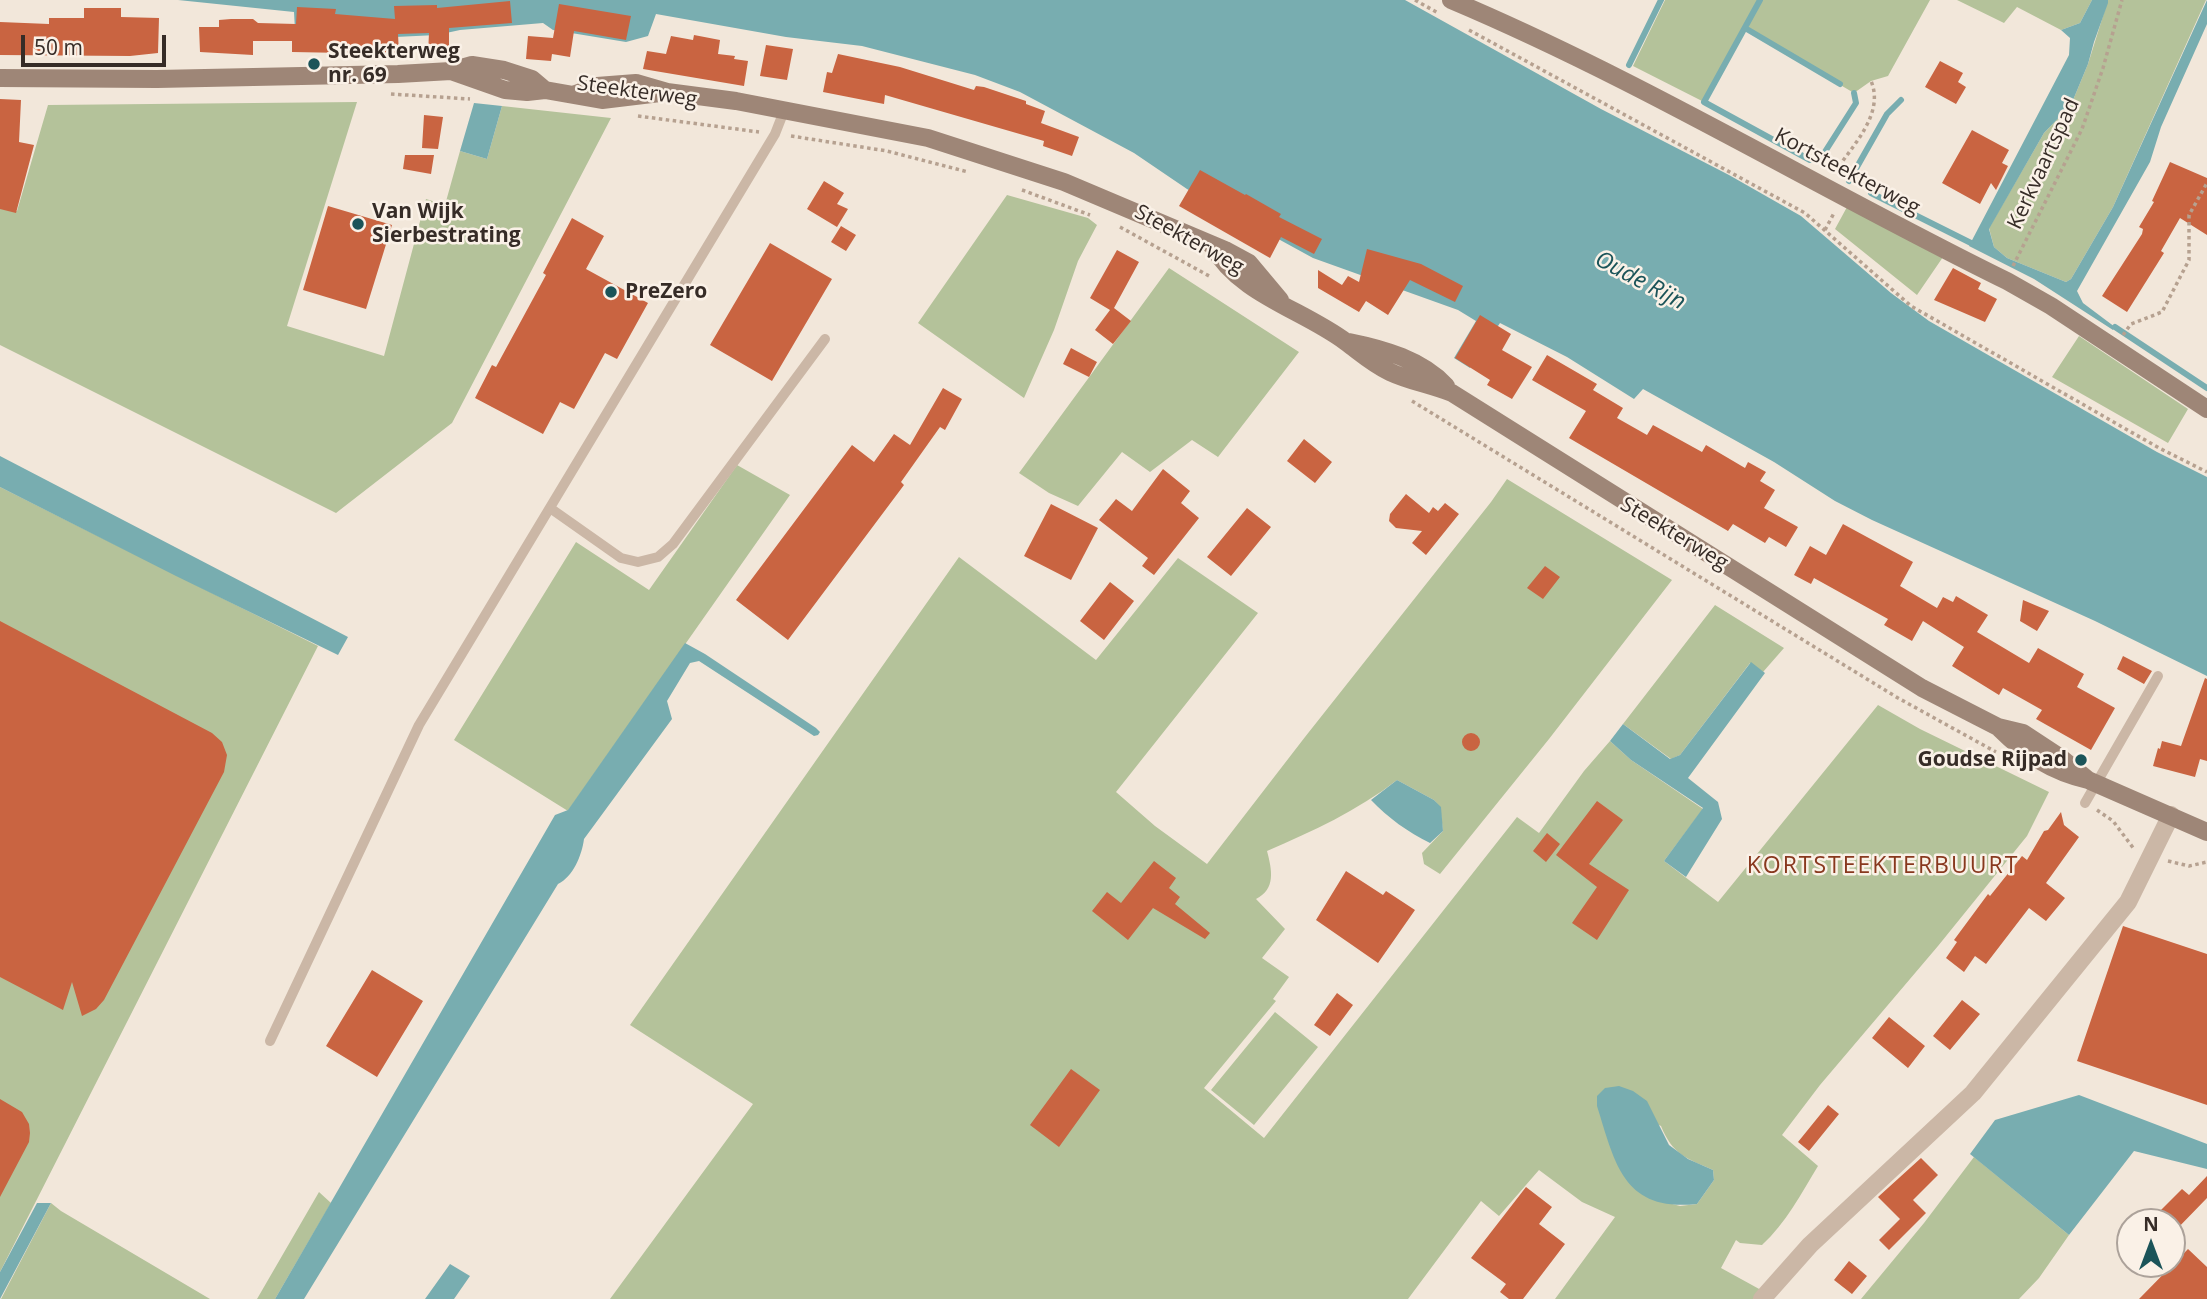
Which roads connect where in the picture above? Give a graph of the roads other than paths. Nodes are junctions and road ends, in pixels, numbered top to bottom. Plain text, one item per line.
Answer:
1 (1445, 7) edge
2 (0, 78) edge
3 (784, 111) junction
4 (824, 339) dead end
5 (2207, 409) edge
6 (550, 508) junction
7 (2158, 676) dead end
8 (2092, 782) junction
9 (2085, 803) road end
10 (2171, 815) junction
11 (2207, 819) edge
12 (2207, 832) edge
13 (270, 1041) dead end
14 (1762, 1299) edge

1 - 5 main road, Kortsteekterweg
2 - 3 main road, Steekterweg
3 - 6 lane
3 - 8 main road, Steekterweg
4 - 6 lane
6 - 13 lane
7 - 8 lane
8 - 9 lane
8 - 10 main road, Steekterweg
10 - 11 main road, Steekterweg
10 - 12 main road, Steekterweg
10 - 14 street

